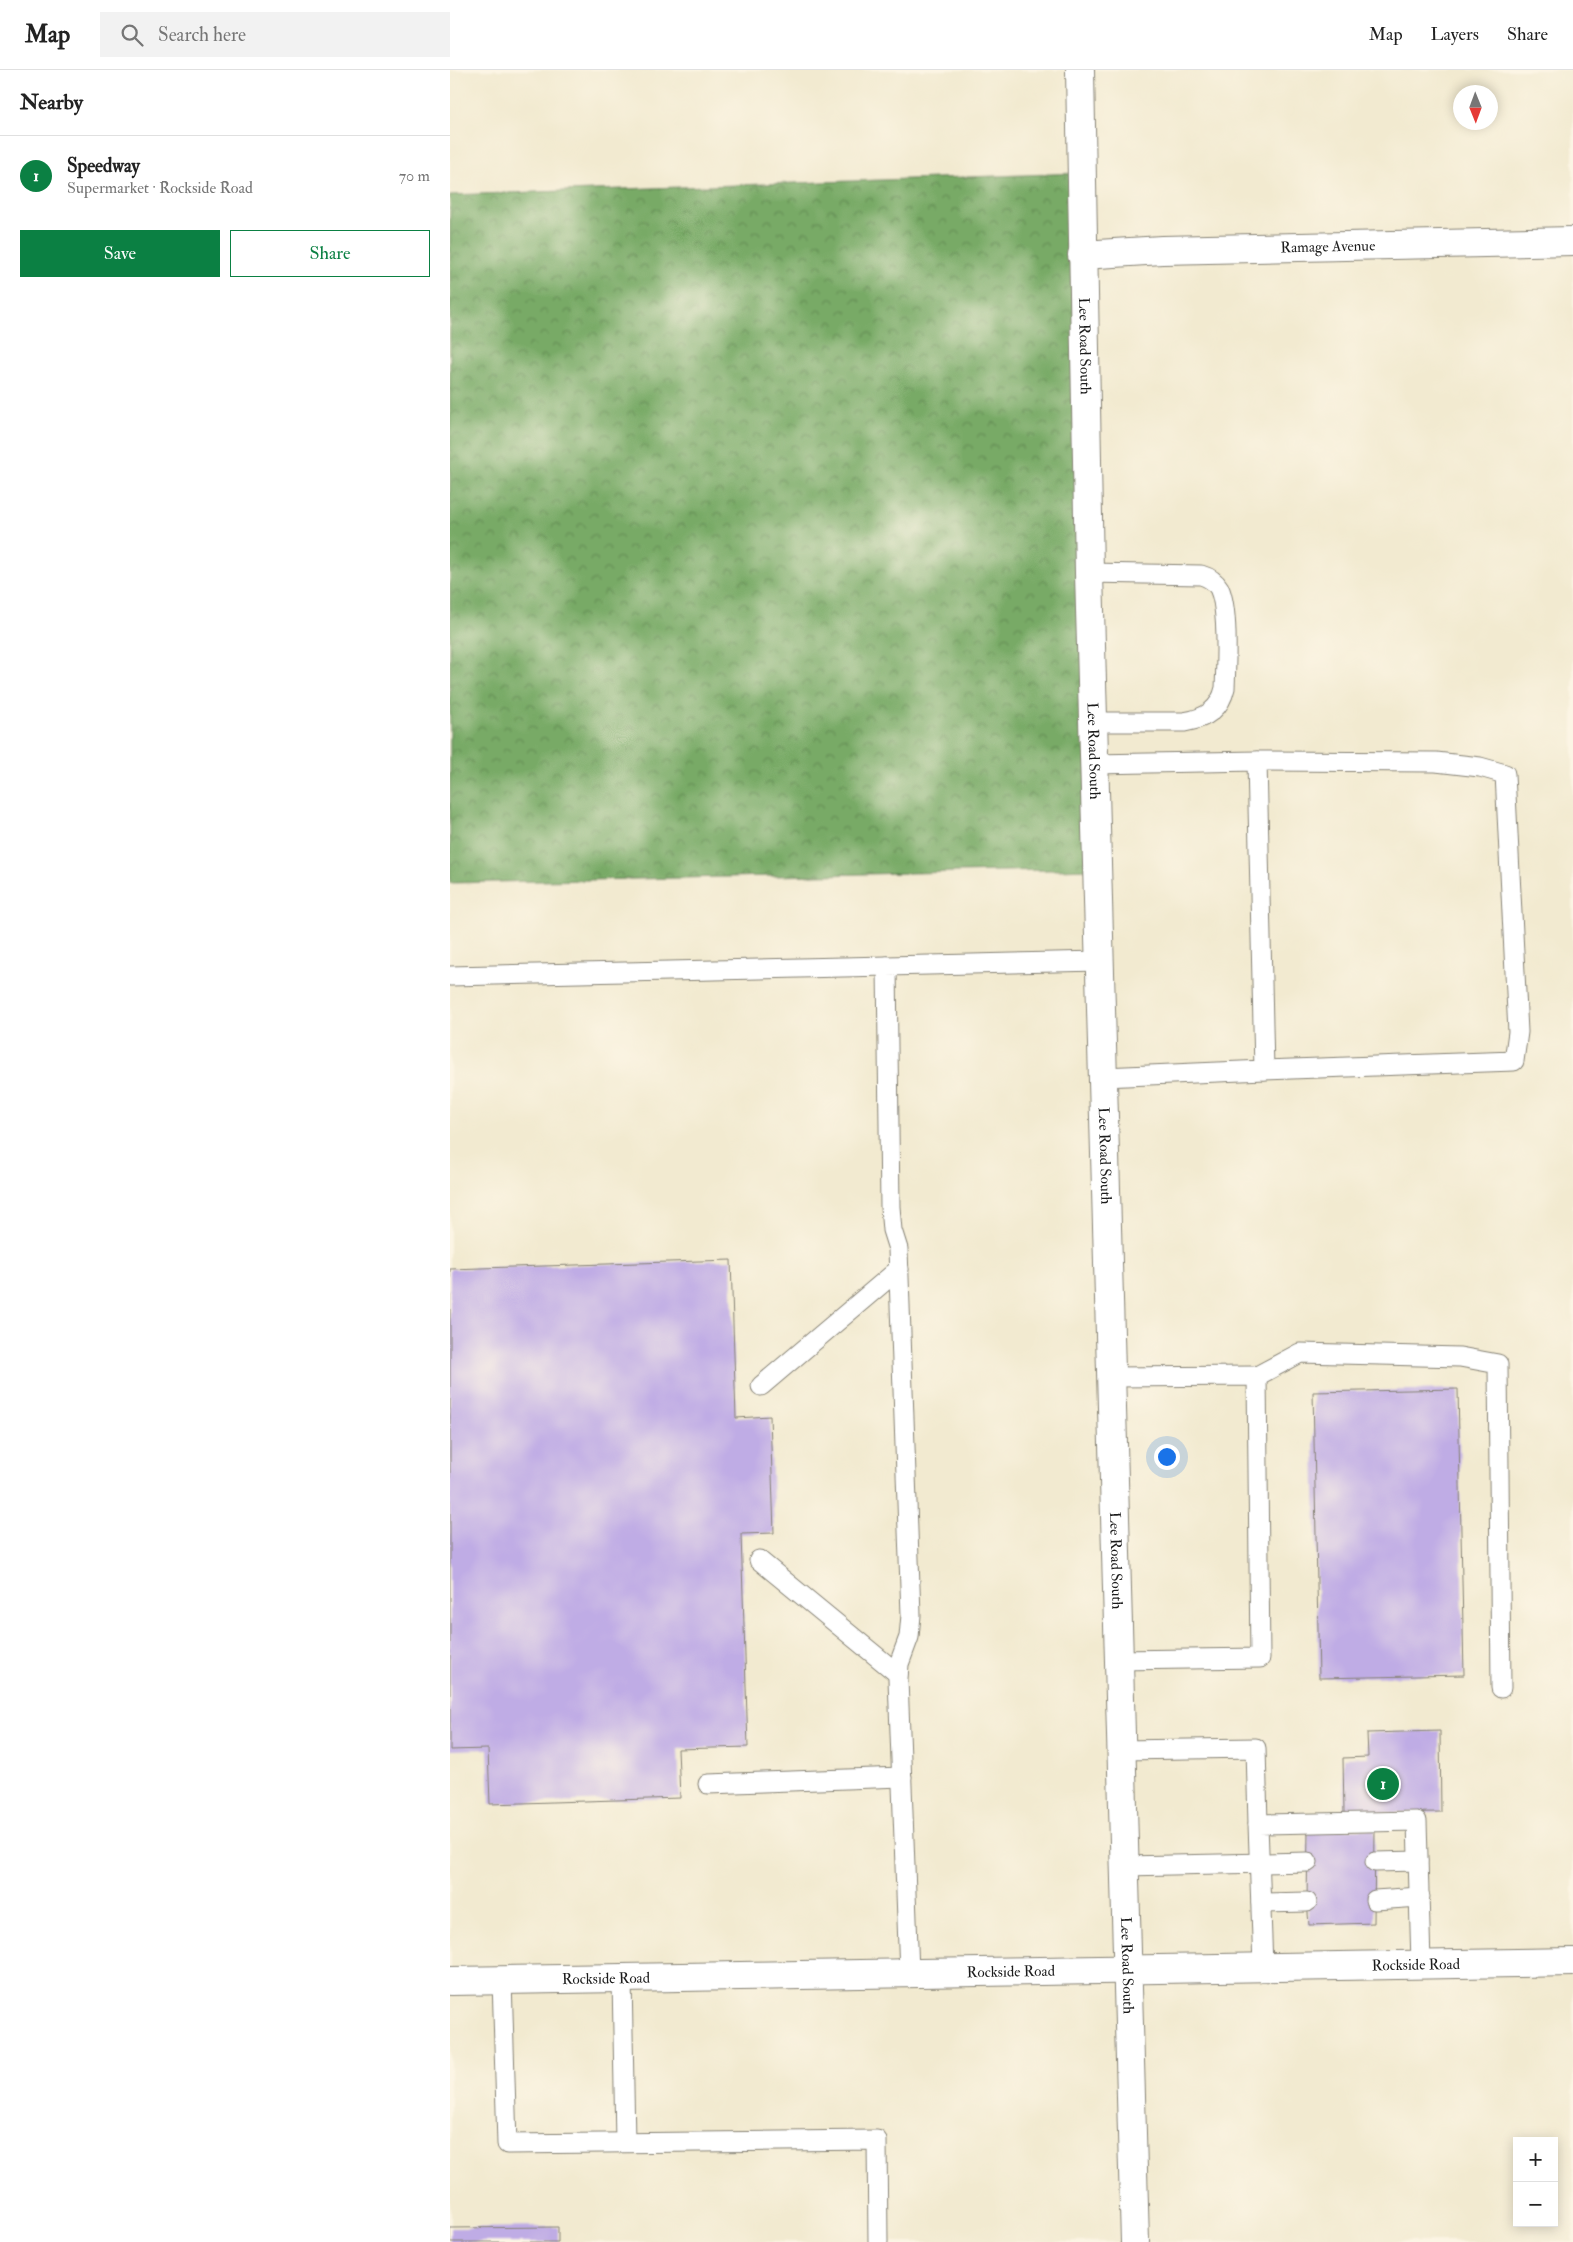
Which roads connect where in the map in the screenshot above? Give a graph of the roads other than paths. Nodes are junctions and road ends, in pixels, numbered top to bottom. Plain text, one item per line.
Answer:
1 (1080, 70) edge
2 (1573, 241) edge
3 (1082, 255) junction
4 (1089, 574) junction
5 (1093, 722) junction
6 (1257, 761) junction
7 (1094, 764) junction
8 (1100, 961) junction
9 (887, 966) junction
10 (450, 976) edge
11 (1264, 1070) junction
12 (1103, 1078) junction
13 (899, 1269) junction
14 (1111, 1376) junction
15 (1257, 1376) junction
16 (761, 1386) dead end
17 (759, 1560) dead end
18 (1118, 1660) junction
19 (898, 1674) junction
20 (1501, 1688) dead end
21 (1121, 1750) junction
22 (902, 1777) junction
23 (708, 1784) dead end
24 (1258, 1824) junction
25 (1418, 1861) junction
26 (1260, 1862) junction
27 (1308, 1862) dead end
28 (1375, 1862) dead end
29 (1124, 1866) junction
30 (1420, 1897) junction
31 (1375, 1900) dead end
32 (1307, 1902) dead end
33 (1261, 1903) junction
34 (1573, 1962) edge
35 (1421, 1964) junction
36 (1263, 1967) junction
37 (1126, 1970) junction
38 (909, 1973) junction
39 (622, 1978) junction
40 (502, 1980) junction
41 (450, 1981) edge
42 (624, 2142) junction
43 (878, 2242) edge
44 (1135, 2242) edge

1 - 3 street, Lee Road South
2 - 3 street, Ramage Avenue
3 - 4 street, Lee Road South
4 - 5 street, Lee Road South
4 - 5 lane
5 - 7 street, Lee Road South
6 - 7 lane
6 - 11 lane
6 - 11 lane
7 - 8 street, Lee Road South
8 - 9 lane
8 - 12 street, Lee Road South
9 - 10 lane
9 - 13 lane
11 - 12 lane
12 - 14 street, Lee Road South
13 - 16 lane
13 - 19 lane
14 - 15 lane
14 - 18 street, Lee Road South
15 - 18 lane
15 - 20 lane
17 - 19 lane
18 - 21 street, Lee Road South
19 - 22 lane
21 - 24 lane
21 - 29 street, Lee Road South
22 - 23 lane
22 - 38 lane
24 - 25 lane
24 - 26 lane
25 - 28 lane
25 - 30 lane
26 - 27 lane
26 - 29 lane
26 - 33 lane
29 - 37 street, Lee Road South
30 - 31 lane
30 - 35 lane
32 - 33 lane
33 - 36 lane
34 - 35 street, Rockside Road
35 - 36 street, Rockside Road
36 - 37 street, Rockside Road
37 - 38 street, Rockside Road
37 - 44 street, Lee Road South
38 - 39 street, Rockside Road
39 - 40 street, Rockside Road
39 - 42 lane
40 - 41 street, Rockside Road
40 - 42 lane
42 - 43 lane

